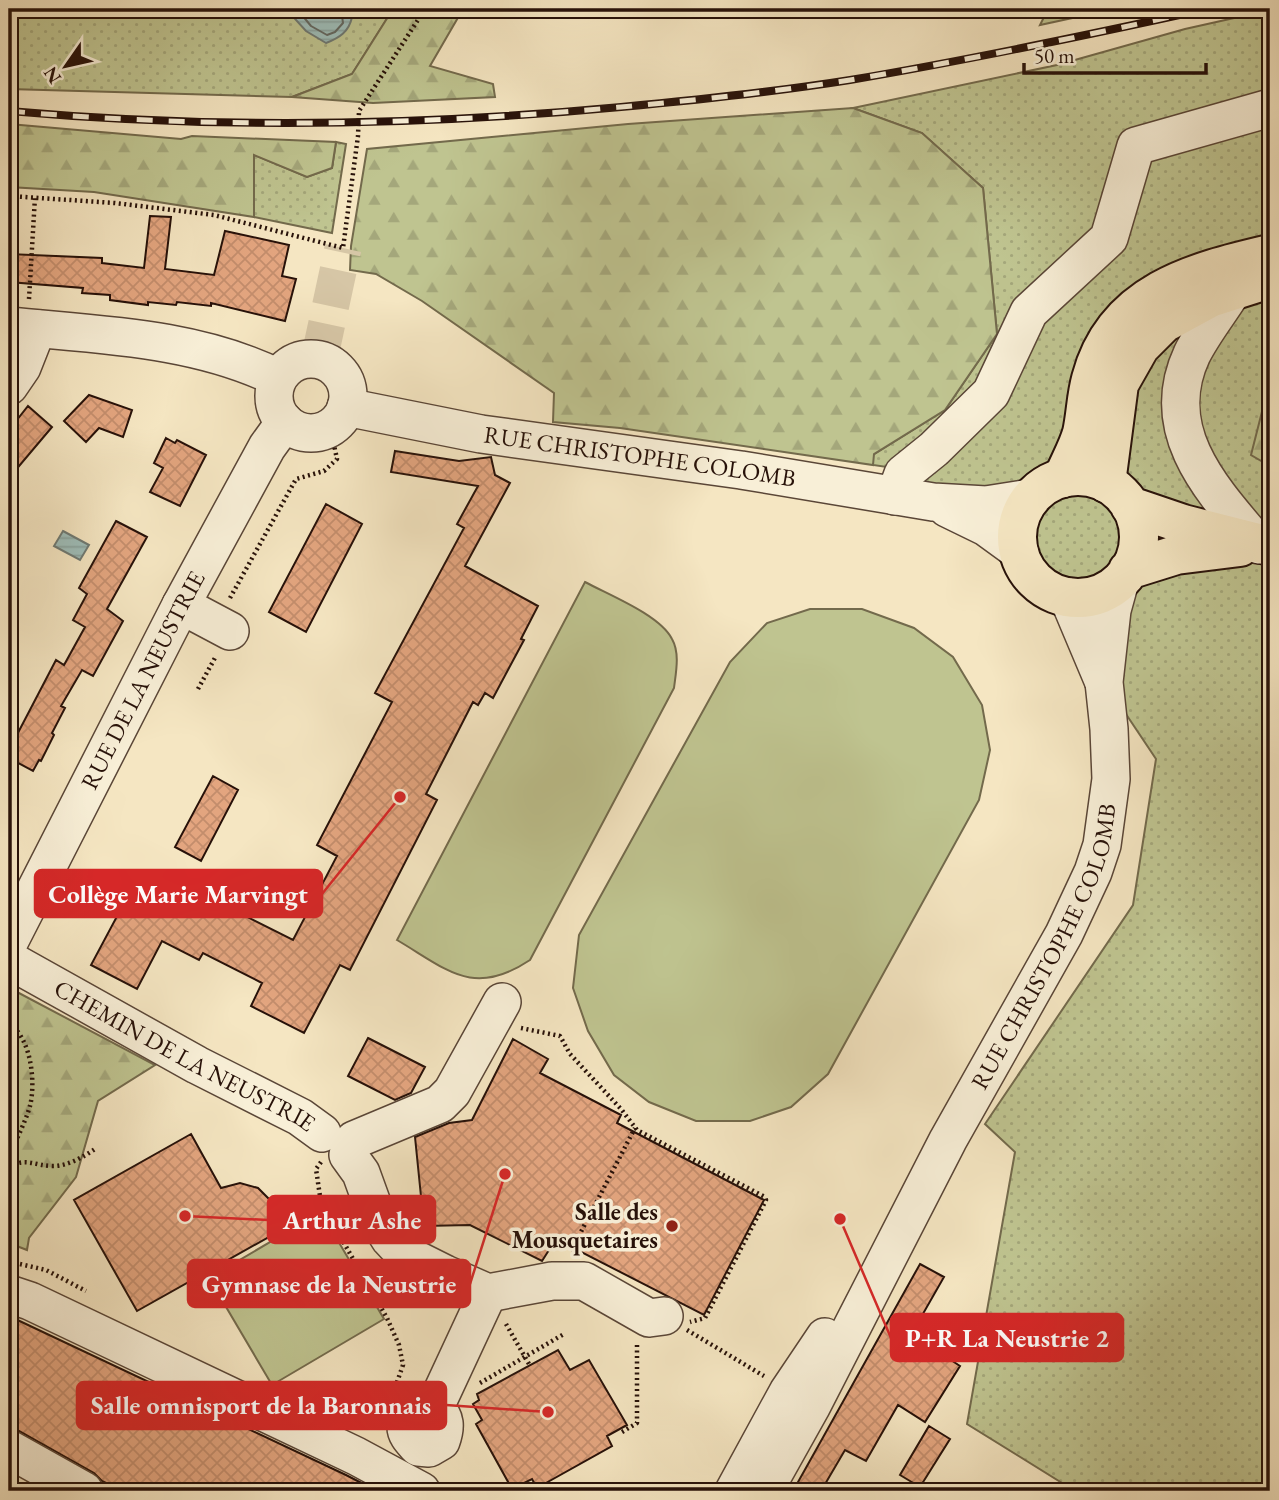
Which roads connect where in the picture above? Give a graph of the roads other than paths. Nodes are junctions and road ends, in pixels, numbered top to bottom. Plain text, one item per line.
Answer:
1 (1270, 108) edge
2 (1270, 254) edge
3 (1270, 279) edge
4 (1233, 290) junction
5 (24, 327) edge
6 (278, 378) junction
7 (9, 386) edge
8 (338, 417) junction
9 (285, 422) junction
10 (1063, 478) junction
11 (1118, 495) junction
12 (895, 496) junction
13 (1030, 498) junction
14 (933, 502) junction
15 (1265, 545) edge
16 (1019, 551) junction
17 (1124, 576) junction
18 (1068, 597) junction
19 (181, 605) junction
20 (223, 627) road end
21 (1104, 682) junction
22 (9, 942) edge
23 (9, 960) edge
24 (497, 1012) road end
25 (337, 1146) junction
26 (919, 1196) junction
27 (488, 1293) junction
28 (9, 1294) edge
29 (664, 1320) road end
30 (435, 1407) dead end
31 (9, 1449) edge
32 (84, 1491) edge
33 (421, 1491) edge
34 (734, 1491) edge
35 (764, 1491) edge

1 - 12 street
2 - 10 main road
3 - 4 main road
4 - 11 main road
4 - 15 street
5 - 6 street
5 - 7 street
6 - 8 street
6 - 9 street
8 - 9 street
8 - 12 street, RUE CHRISTOPHE COLOMB
9 - 19 street, RUE DE LA NEUSTRIE
10 - 11 main road
10 - 13 main road
11 - 15 main road
11 - 17 main road
12 - 14 street, RUE CHRISTOPHE COLOMB
13 - 14 street, RUE CHRISTOPHE COLOMB
13 - 16 main road
14 - 16 street, RUE CHRISTOPHE COLOMB
15 - 17 main road
16 - 18 main road
17 - 18 main road
17 - 21 street, RUE CHRISTOPHE COLOMB
18 - 21 street, RUE CHRISTOPHE COLOMB
19 - 20 street
19 - 22 street, RUE DE LA NEUSTRIE
21 - 26 street, RUE CHRISTOPHE COLOMB
23 - 25 street, CHEMIN DE LA NEUSTRIE
24 - 25 street
25 - 27 street, CHEMIN DE LA NEUSTRIE
26 - 34 street, RUE CHRISTOPHE COLOMB
26 - 35 street, RUE CHRISTOPHE COLOMB
27 - 29 street
27 - 30 street
28 - 33 street
31 - 32 street

